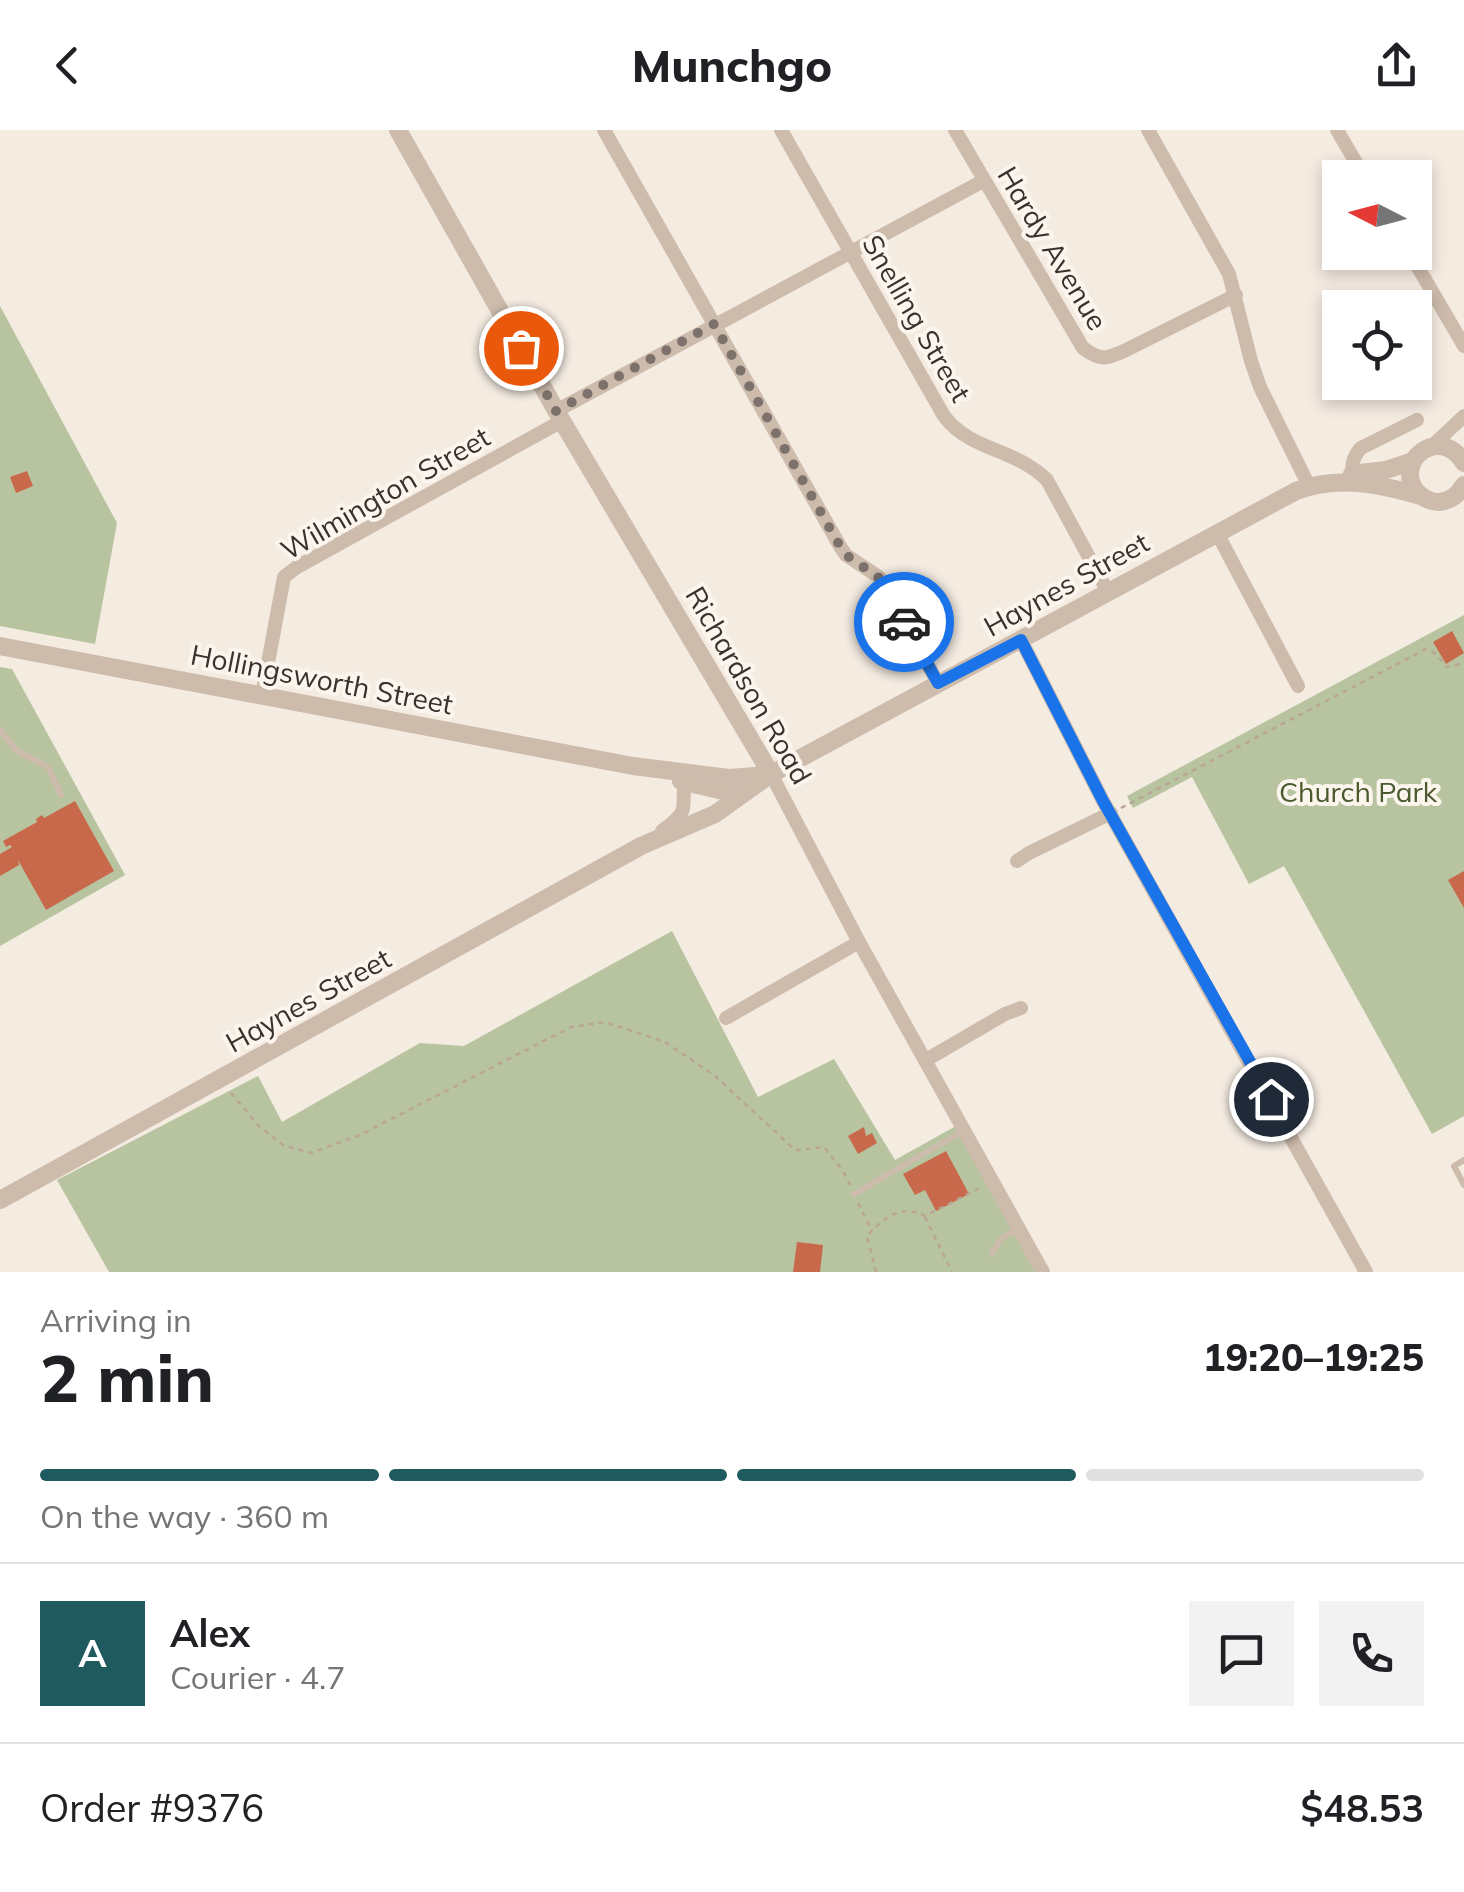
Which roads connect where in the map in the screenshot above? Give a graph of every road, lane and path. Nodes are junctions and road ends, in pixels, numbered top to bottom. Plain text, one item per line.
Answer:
1 (398, 130) edge
2 (604, 130) edge
3 (782, 130) edge
4 (954, 130) edge
5 (1148, 130) edge
6 (1338, 130) edge
7 (1355, 160) edge
8 (983, 181) junction
9 (850, 251) junction
10 (1418, 270) edge
11 (1236, 295) junction
12 (714, 324) junction
13 (1463, 347) edge
14 (559, 416) junction
15 (1464, 416) edge
16 (1417, 420) dead end
17 (1432, 446) junction
18 (1464, 459) edge
19 (1414, 460) junction
20 (1352, 478) junction
21 (1318, 484) junction
22 (1464, 484) edge
23 (1421, 496) junction
24 (1446, 501) junction
25 (1464, 511) edge
26 (1217, 533) junction
27 (1108, 592) junction
28 (1021, 640) junction
29 (0, 646) edge
30 (1464, 663) edge
31 (938, 683) junction
32 (1298, 686) dead end
33 (262, 696) junction
34 (0, 730) edge
35 (771, 774) junction
36 (686, 777) junction
37 (746, 790) junction
38 (61, 795) dead end
39 (1111, 814) junction
40 (641, 846) junction
41 (1018, 861) dead end
42 (859, 942) junction
43 (1021, 1008) dead end
44 (726, 1018) dead end
45 (926, 1060) junction
46 (222, 1079) junction
47 (964, 1130) junction
48 (1464, 1160) edge
49 (1464, 1185) edge
50 (982, 1188) dead end
51 (854, 1194) junction
52 (0, 1200) edge
53 (925, 1216) junction
54 (1018, 1228) junction
55 (872, 1231) junction
56 (992, 1253) dead end
57 (1041, 1271) edge
58 (876, 1272) edge
59 (952, 1272) edge
60 (1366, 1272) edge

1 - 14 street, Richardson Road
2 - 12 street
3 - 9 street, Snelling Street
4 - 8 street, Hardy Avenue
5 - 11 street
6 - 7 street
8 - 9 street
8 - 11 street, Hardy Avenue
9 - 12 street
9 - 27 street, Snelling Street
10 - 13 street
11 - 21 street
12 - 14 street
12 - 31 street
14 - 33 street, Wilmington Street
14 - 35 street, Richardson Road
15 - 17 street
16 - 20 street
17 - 18 street
17 - 19 street
19 - 20 street, Haynes Street
19 - 23 street
20 - 21 street, Haynes Street
20 - 23 street, Haynes Street
21 - 26 street, Haynes Street
22 - 24 street
23 - 24 street, Haynes Street
24 - 25 street, Haynes Street
26 - 27 street, Haynes Street
26 - 32 street
27 - 28 street, Haynes Street
28 - 31 street, Haynes Street
28 - 39 street
29 - 33 street, Hollingsworth Street
30 - 39 path
31 - 35 street, Haynes Street
33 - 36 street, Hollingsworth Street
34 - 38 lane
35 - 36 street, Hollingsworth Street
35 - 37 street, Haynes Street
35 - 42 street, Richardson Road
36 - 37 street, Hollingsworth Street
36 - 40 street, Haynes Street
37 - 40 street, Haynes Street
39 - 41 street
39 - 60 street
40 - 46 street, Haynes Street
42 - 44 street
42 - 45 street, Richardson Road
43 - 45 street
45 - 47 street, Richardson Road
46 - 51 path
46 - 52 street, Haynes Street
47 - 51 lane
47 - 54 street, Richardson Road
48 - 49 lane
50 - 53 path
51 - 55 path
53 - 55 path
53 - 59 path
54 - 56 lane
54 - 57 street, Richardson Road
55 - 58 path

